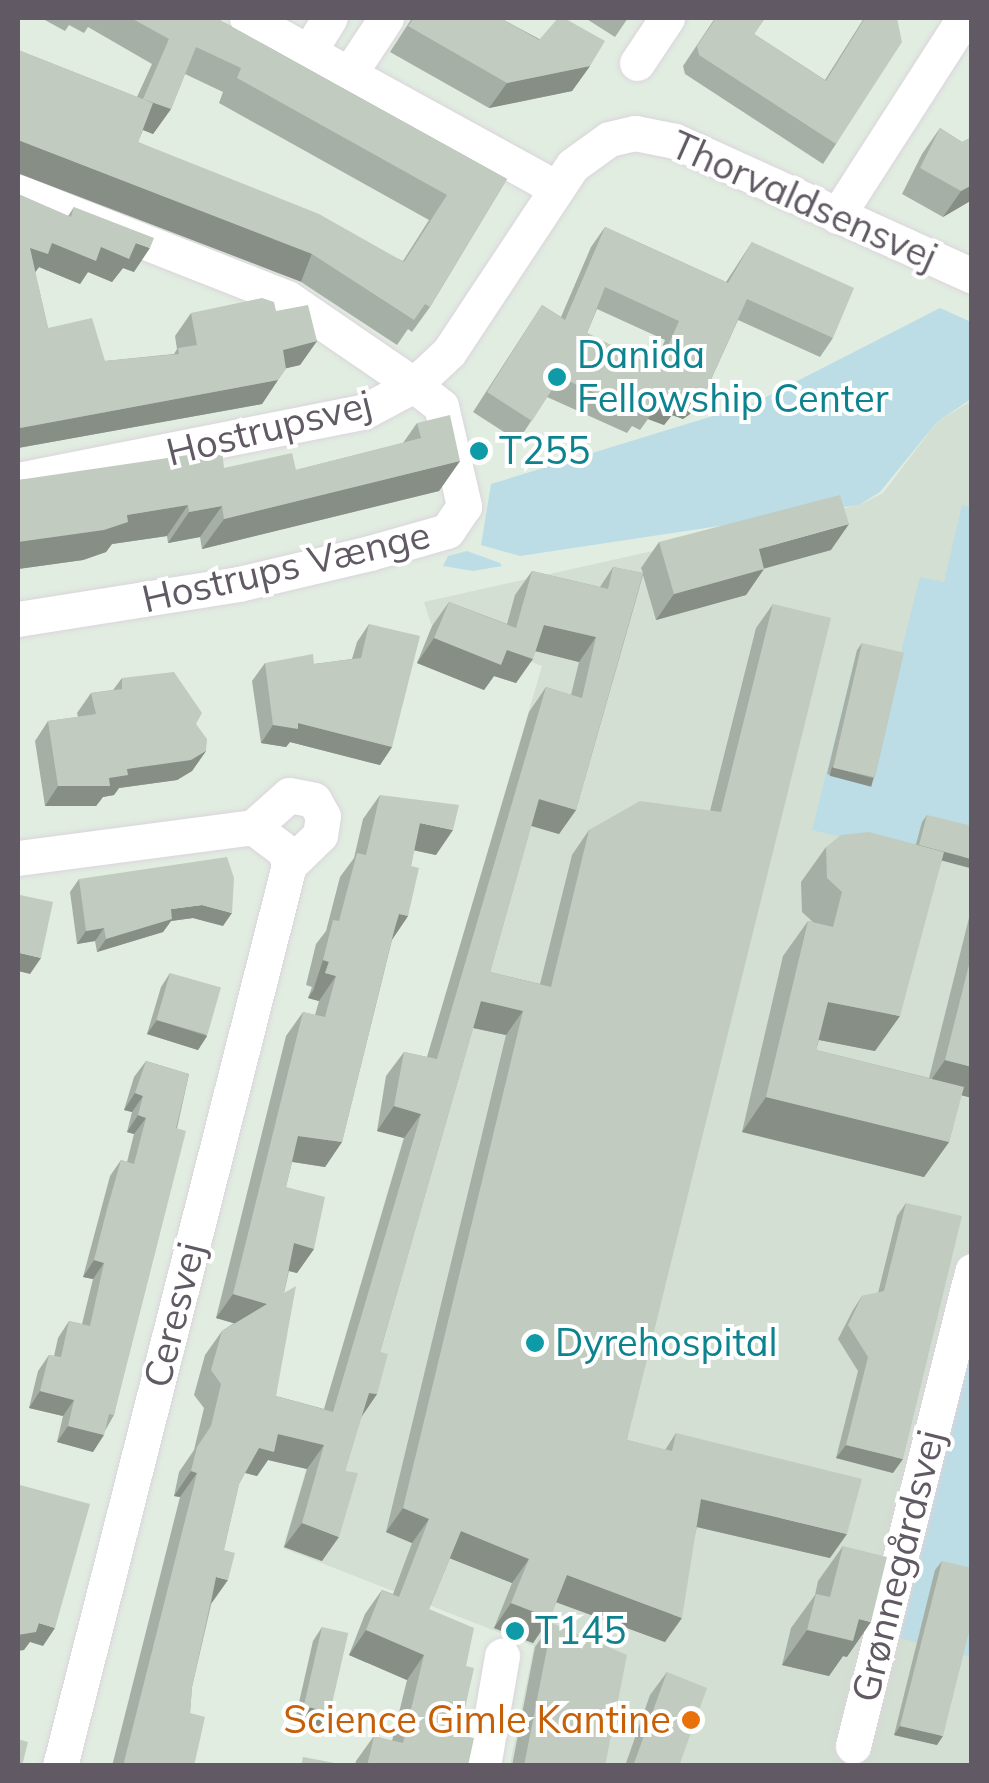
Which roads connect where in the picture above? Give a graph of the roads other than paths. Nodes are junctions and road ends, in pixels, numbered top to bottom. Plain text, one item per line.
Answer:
1 (247, 18) edge
2 (330, 18) edge
3 (386, 18) edge
4 (667, 18) edge
5 (964, 18) edge
6 (308, 52) junction
7 (637, 62) dead end
8 (349, 74) junction
9 (635, 133) joint
10 (556, 186) junction
11 (18, 192) edge
12 (837, 216) junction
13 (972, 276) edge
14 (414, 386) junction
15 (18, 480) edge
16 (18, 619) edge
17 (273, 845) junction
18 (18, 858) edge
19 (972, 1271) edge
20 (502, 1656) dead end
21 (852, 1746) dead end
22 (60, 1766) edge
23 (483, 1766) edge

1 - 6 street
2 - 6 street
3 - 8 street
4 - 7 street
5 - 12 street
6 - 8 street
8 - 10 street
9 - 10 street, Hostrupsvej
9 - 12 street, Thorvaldsensvej
10 - 14 street, Hostrupsvej
11 - 14 street
12 - 13 street, Thorvaldsensvej
14 - 15 street, Hostrupsvej
14 - 16 street, Hostrups Vænge
17 - 17 street, Ceresvej
17 - 18 street
17 - 22 street, Ceresvej
19 - 21 street, Grønnegårdsvej
20 - 23 street

